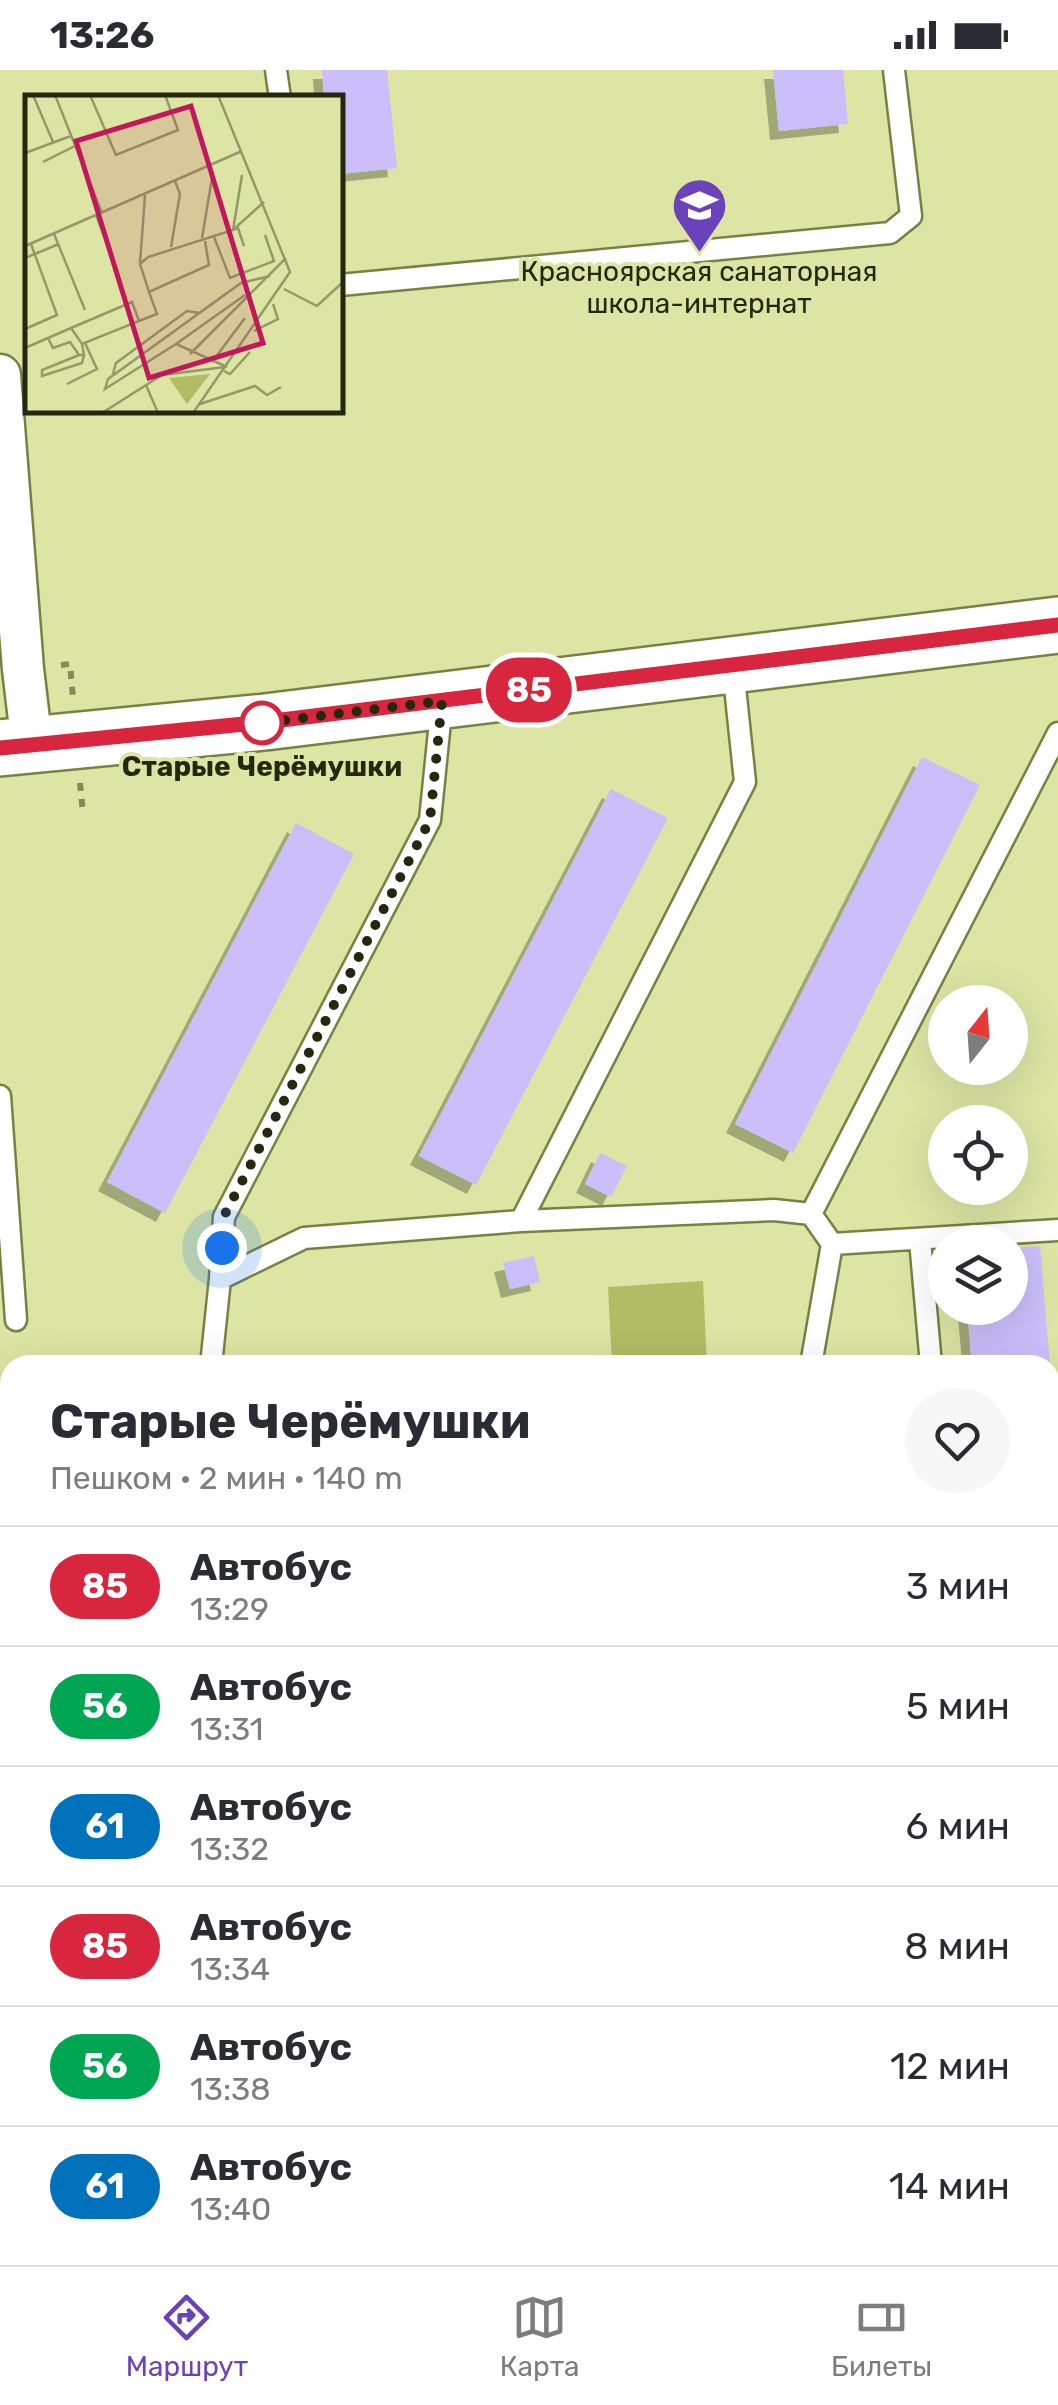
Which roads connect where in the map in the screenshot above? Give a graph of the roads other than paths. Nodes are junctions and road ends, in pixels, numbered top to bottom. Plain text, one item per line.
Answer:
1 (276, 70) edge
2 (894, 70) edge
3 (280, 95) edge
4 (342, 285) edge
5 (0, 375) edge
6 (1058, 625) edge
7 (732, 665) junction
8 (442, 701) junction
9 (1058, 733) edge
10 (16, 746) edge
11 (0, 1096) edge
12 (811, 1214) junction
13 (521, 1221) junction
14 (1058, 1230) edge
15 (920, 1240) junction
16 (832, 1244) junction
17 (220, 1279) junction
18 (16, 1320) dead end
19 (213, 1355) edge
20 (812, 1355) edge
21 (929, 1355) edge

1 - 3 lane
2 - 4 lane
5 - 10 street
6 - 7 street
7 - 8 street
7 - 13 lane
8 - 10 street
8 - 17 lane
9 - 12 lane
11 - 18 lane
12 - 13 lane
12 - 16 lane
13 - 17 lane
14 - 15 lane
15 - 16 lane
15 - 21 lane
16 - 20 lane
17 - 19 lane

